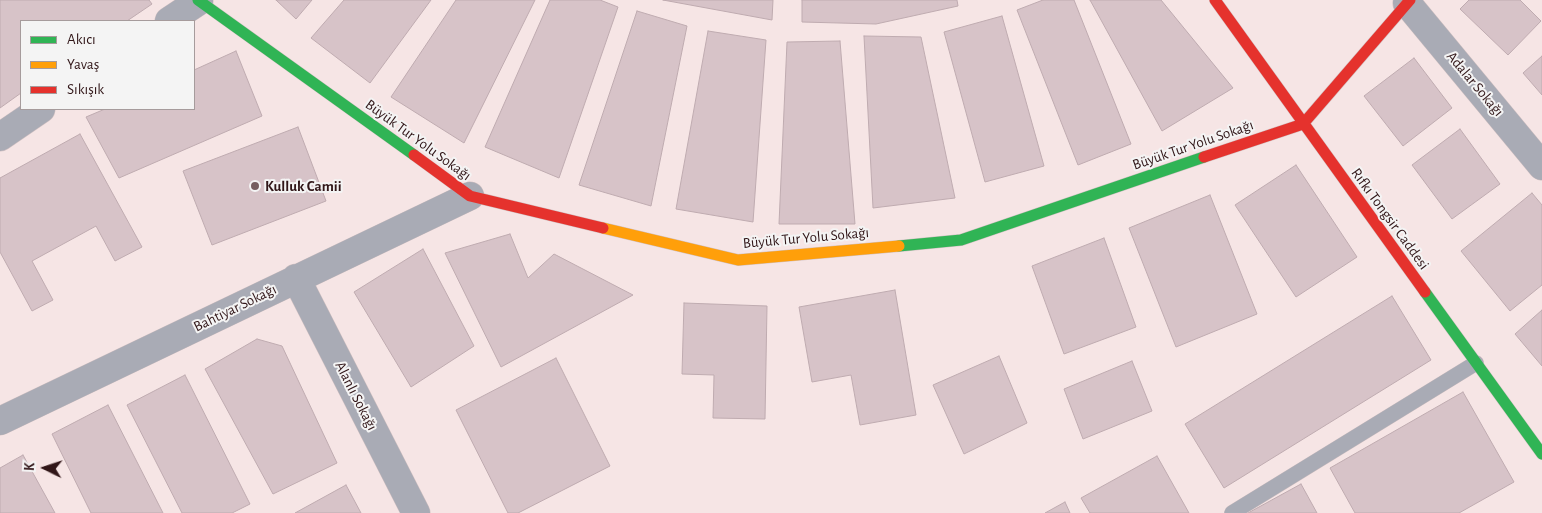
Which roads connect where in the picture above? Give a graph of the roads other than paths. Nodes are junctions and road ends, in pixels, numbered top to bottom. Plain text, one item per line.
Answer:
1 (199, 0) edge
2 (1215, 0) edge
3 (1409, 2) edge
4 (170, 20) edge
5 (40, 110) edge
6 (1303, 124) junction
7 (0, 137) edge
8 (1542, 166) edge
9 (470, 196) junction
10 (296, 278) junction
11 (1476, 363) junction
12 (0, 420) edge
13 (1542, 454) edge
14 (416, 513) edge
15 (1232, 513) edge

1 - 4 street
1 - 9 street, Büyük Tur Yolu Sokağı
2 - 6 street, Rıfkı Tongsir Caddesi
3 - 6 street
3 - 8 street, Adalar Sokağı
5 - 7 street
6 - 9 street, Büyük Tur Yolu Sokağı
6 - 11 street, Rıfkı Tongsir Caddesi
9 - 10 street, Bahtiyar Sokağı
10 - 12 street, Bahtiyar Sokağı
10 - 14 street, Alanlı Sokağı
11 - 13 street, Rıfkı Tongsir Caddesi
11 - 15 lane

